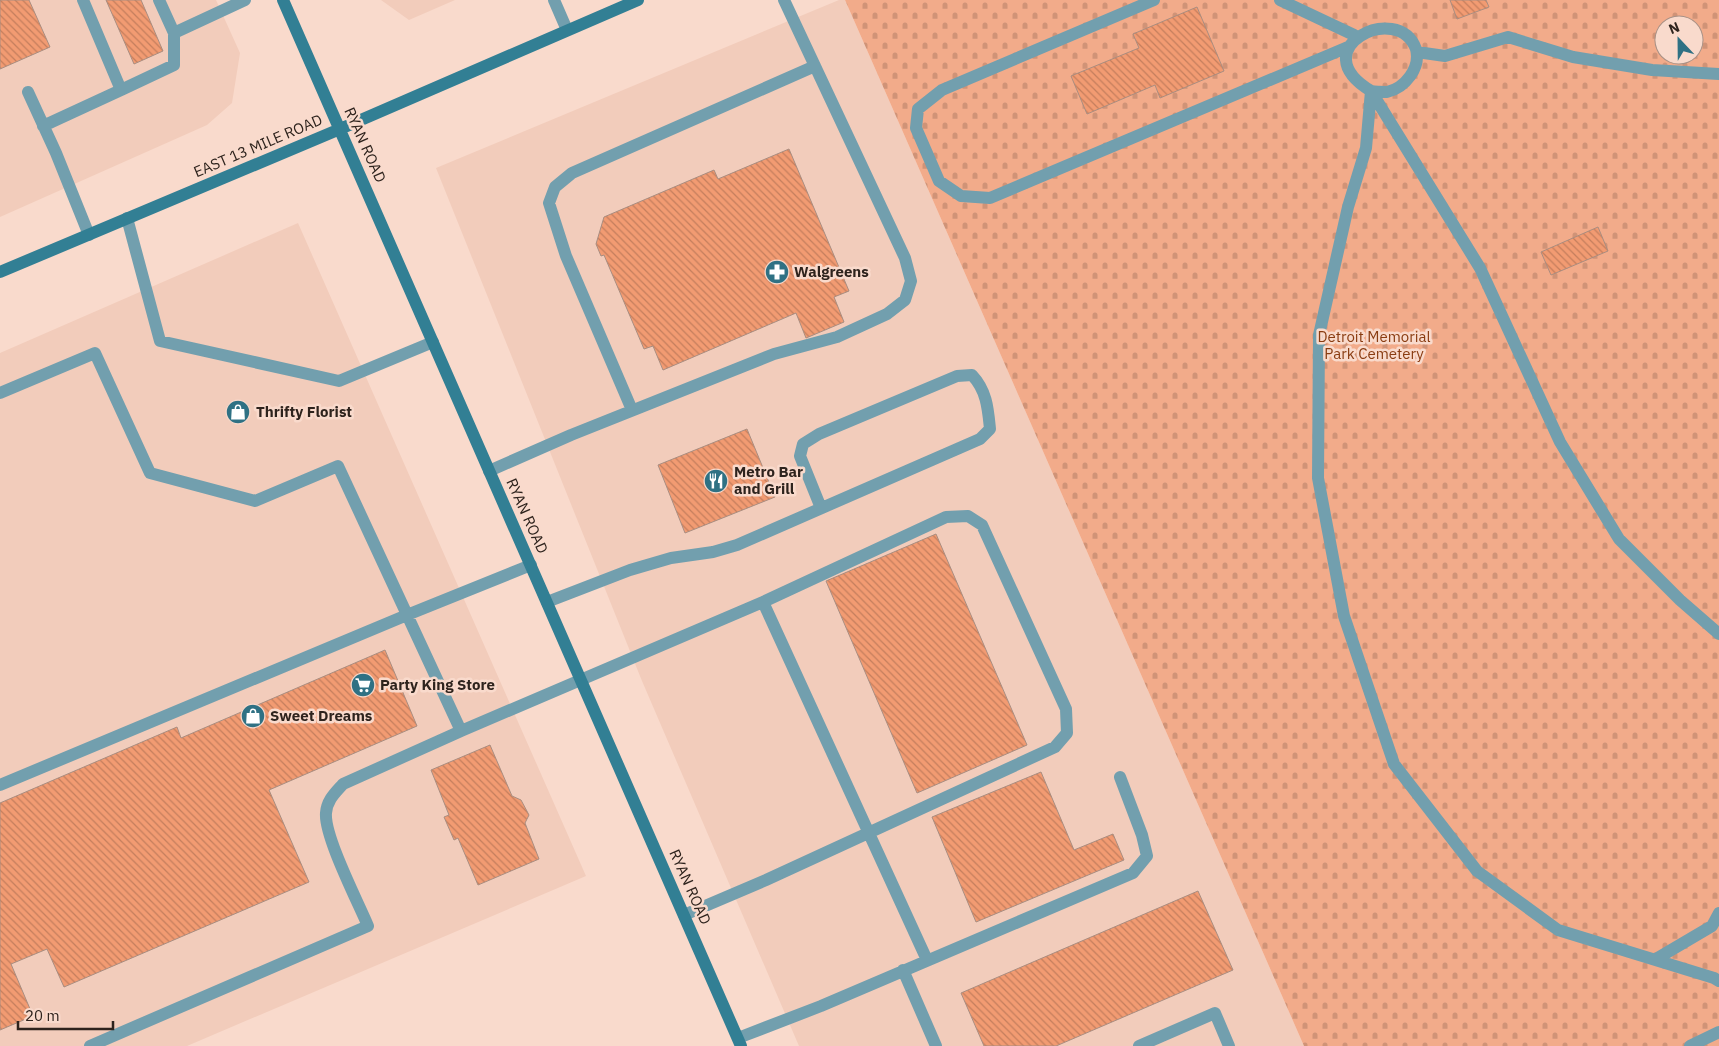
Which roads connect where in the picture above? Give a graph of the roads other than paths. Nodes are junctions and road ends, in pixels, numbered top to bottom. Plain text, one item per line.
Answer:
1 (83, 0) edge
2 (159, 0) edge
3 (246, 0) edge
4 (283, 0) edge
5 (554, 0) edge
6 (638, 0) edge
7 (784, 0) edge
8 (1154, 0) edge
9 (1280, 0) edge
10 (567, 30) junction
11 (174, 33) junction
12 (1354, 35) junction
13 (1348, 47) junction
14 (1417, 52) junction
15 (815, 66) junction
16 (1719, 74) edge
17 (121, 90) junction
18 (28, 92) dead end
19 (1372, 92) junction
20 (43, 126) junction
21 (340, 129) junction
22 (127, 218) junction
23 (89, 235) junction
24 (0, 272) edge
25 (433, 342) junction
26 (0, 393) edge
27 (632, 410) junction
28 (489, 470) junction
29 (821, 508) junction
30 (531, 565) junction
31 (547, 602) junction
32 (763, 602) junction
33 (407, 615) junction
34 (1719, 634) edge
35 (581, 681) junction
36 (461, 731) junction
37 (1120, 777) dead end
38 (0, 786) edge
39 (868, 832) junction
40 (1719, 913) edge
41 (684, 915) junction
42 (1656, 959) junction
43 (928, 960) junction
44 (903, 970) junction
45 (1719, 981) edge
46 (1719, 1032) edge
47 (740, 1042) edge
48 (90, 1046) edge
49 (936, 1046) edge
50 (1140, 1046) edge
51 (1229, 1046) edge
52 (1690, 1046) edge

1 - 17 lane
2 - 11 lane
3 - 11 lane
4 - 21 main road, RYAN ROAD
5 - 10 lane
6 - 10 main road, EAST 13 MILE ROAD
7 - 15 lane
8 - 13 lane
9 - 12 lane
10 - 21 main road, EAST 13 MILE ROAD
11 - 17 lane
12 - 13 lane
12 - 14 lane
13 - 19 lane
14 - 16 lane
14 - 19 lane
15 - 27 lane
15 - 27 lane
17 - 20 lane
18 - 20 lane
19 - 34 lane
19 - 42 lane
20 - 23 lane
21 - 22 main road, EAST 13 MILE ROAD
21 - 25 main road, RYAN ROAD
22 - 23 main road, EAST 13 MILE ROAD
22 - 25 lane
23 - 24 main road, EAST 13 MILE ROAD
25 - 28 main road, RYAN ROAD
26 - 33 lane
27 - 28 lane
28 - 30 main road, RYAN ROAD
29 - 29 lane
29 - 31 lane
30 - 31 main road, RYAN ROAD
30 - 33 lane
31 - 35 main road, RYAN ROAD
32 - 35 lane
32 - 39 lane
32 - 39 lane
33 - 36 lane
33 - 38 lane
35 - 36 lane
35 - 41 main road, RYAN ROAD
36 - 48 lane
37 - 43 lane
39 - 41 lane
39 - 43 lane
40 - 42 lane
41 - 47 main road, RYAN ROAD
42 - 45 lane
43 - 44 lane
44 - 47 lane
44 - 49 lane
46 - 52 lane
50 - 51 lane

